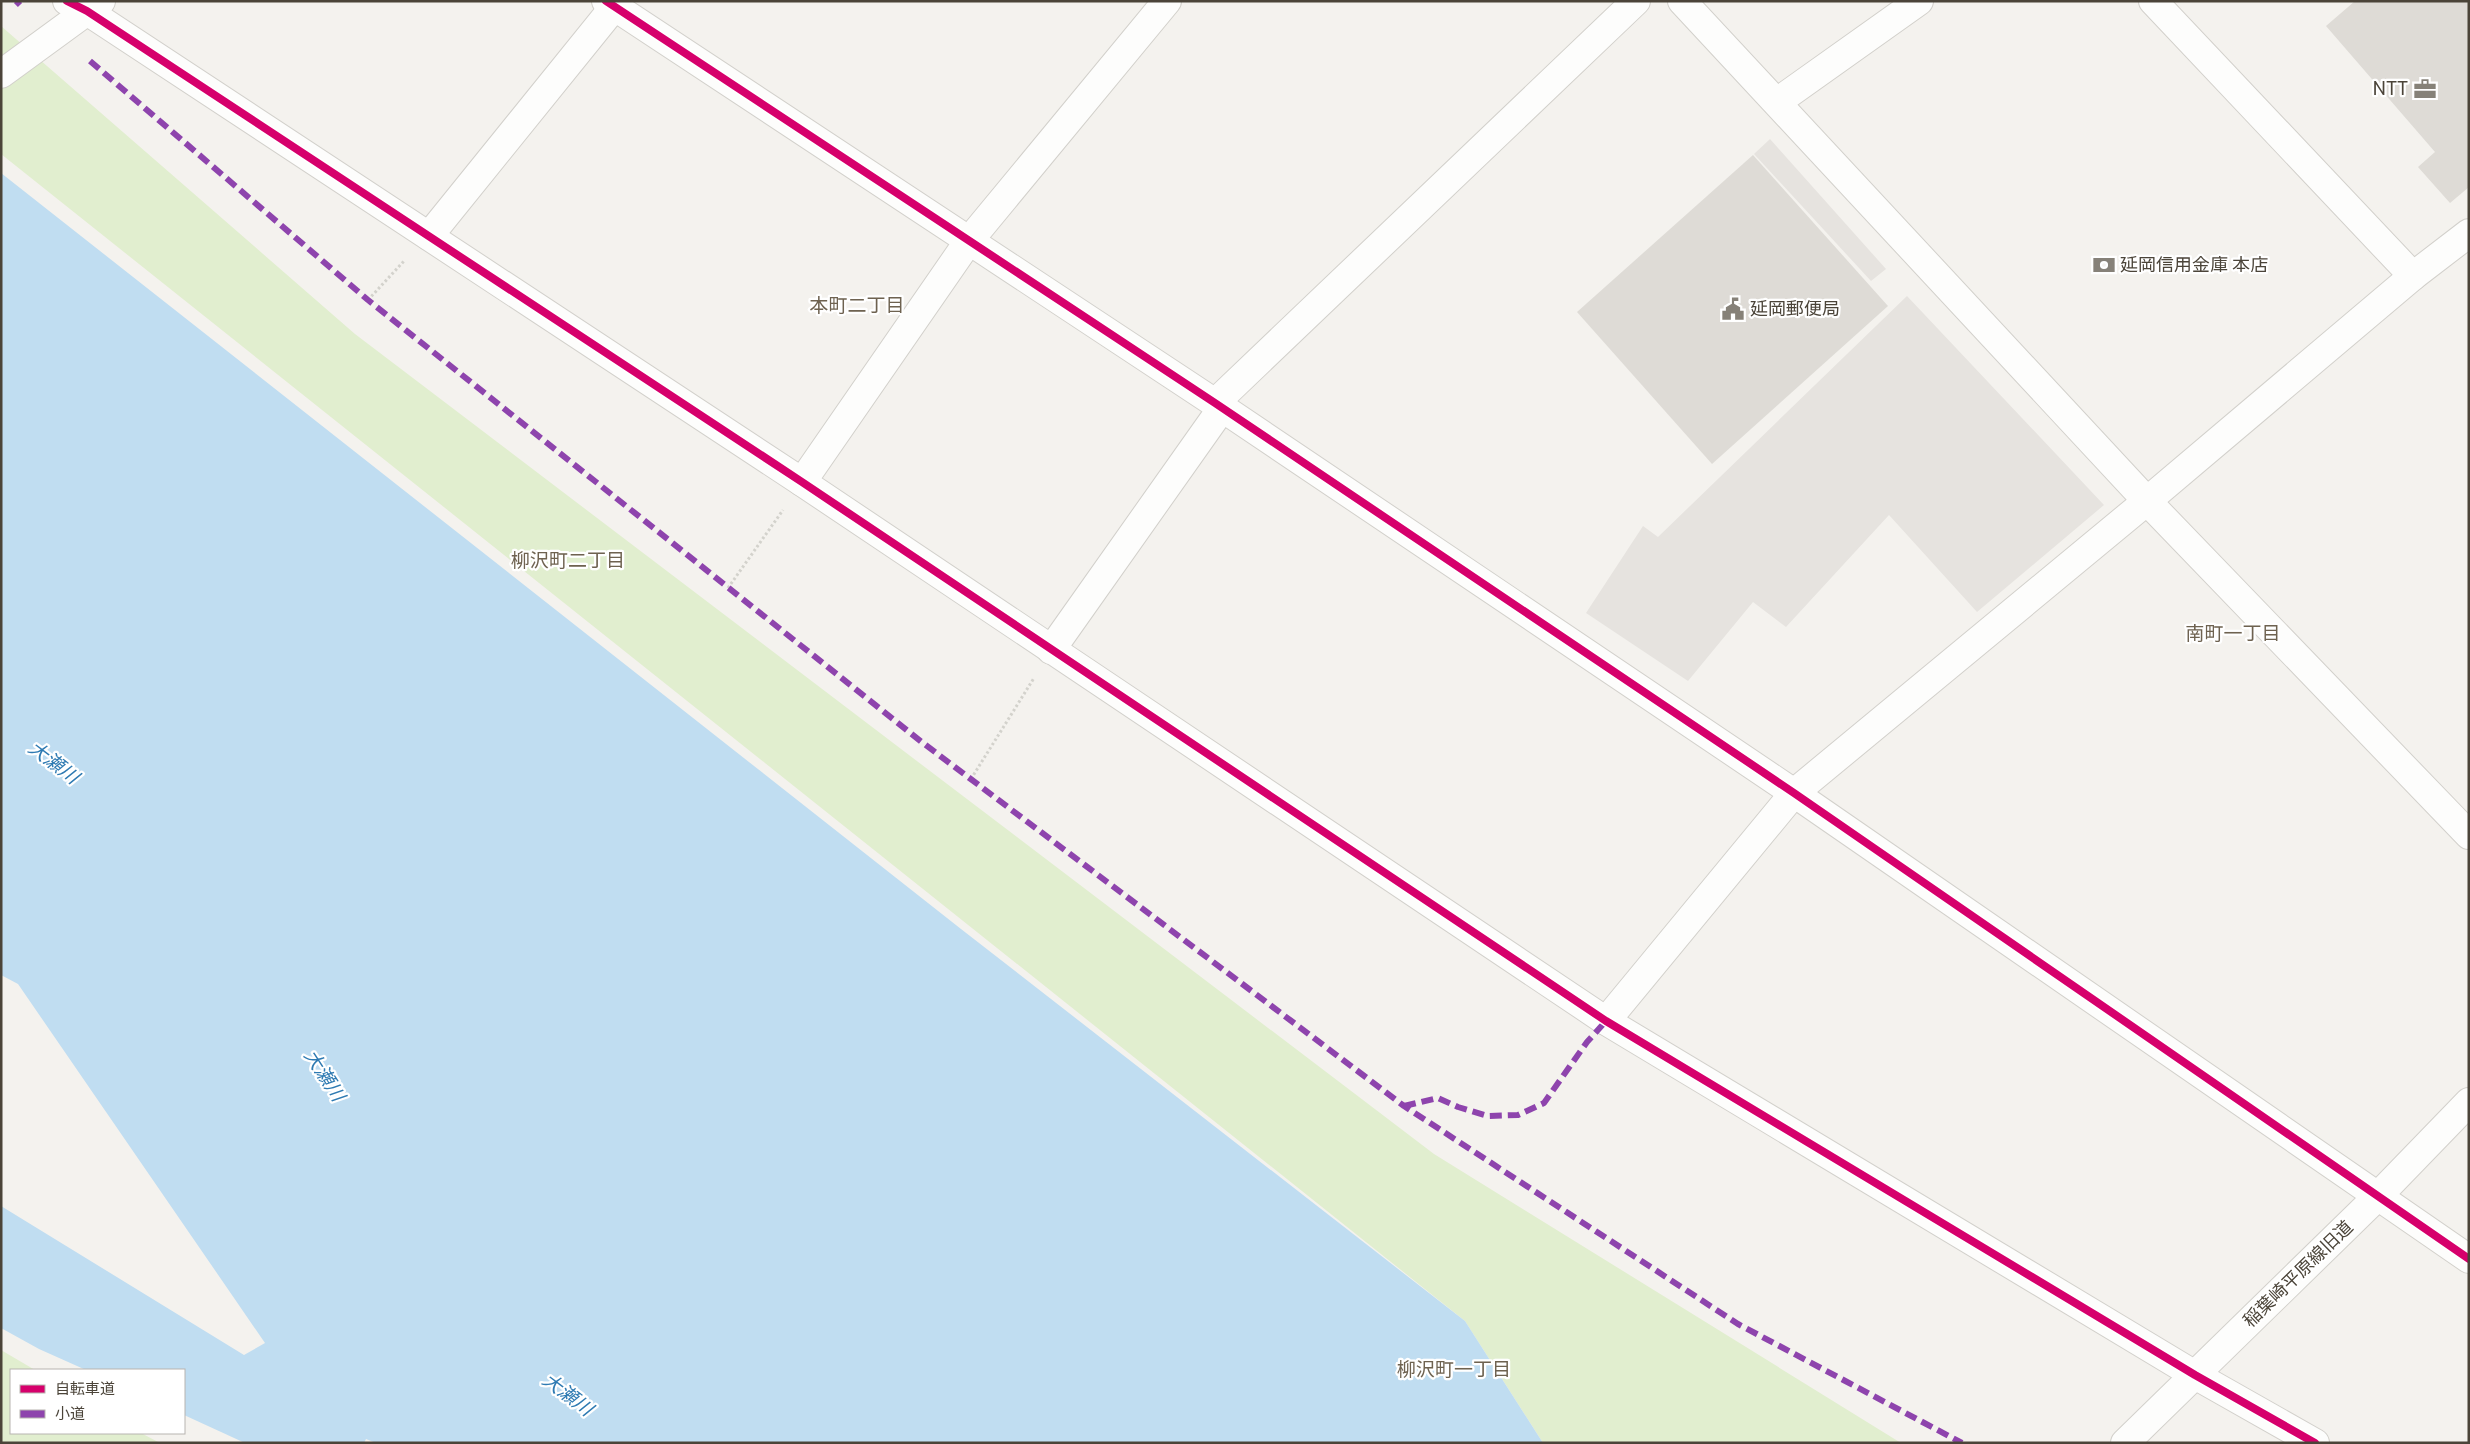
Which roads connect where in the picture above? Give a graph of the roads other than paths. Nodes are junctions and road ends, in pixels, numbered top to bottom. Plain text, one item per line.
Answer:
1 (1167, 1) edge
2 (1636, 1) edge
3 (1682, 1) edge
4 (1919, 1) edge
5 (2153, 1) edge
6 (610, 4) edge
7 (85, 5) edge
8 (1, 74) edge
9 (1777, 102) junction
10 (429, 236) junction
11 (2466, 241) edge
12 (968, 242) junction
13 (2412, 276) junction
14 (1218, 406) junction
15 (802, 482) junction
16 (2147, 501) junction
17 (1051, 650) junction
18 (1794, 793) junction
19 (2469, 835) edge
20 (1606, 1021) junction
21 (2469, 1102) edge
22 (2377, 1197) junction
23 (2469, 1260) edge
24 (2195, 1375) junction
25 (2125, 1443) edge
26 (2315, 1443) edge

1 - 12 street
2 - 14 street
3 - 9 street
4 - 9 street
5 - 13 street
6 - 10 street
6 - 12 street
7 - 8 street
7 - 10 street
9 - 16 street
10 - 15 street
11 - 13 street
12 - 14 street
12 - 15 street
13 - 16 street
14 - 17 street
14 - 18 street
15 - 17 street
16 - 18 street
16 - 19 street
17 - 20 street
18 - 20 street
18 - 22 street
20 - 24 street
21 - 22 street, 稲葉崎平原線旧道
22 - 23 street
22 - 24 street, 稲葉崎平原線旧道
24 - 25 street, 稲葉崎平原線旧道
24 - 26 street

